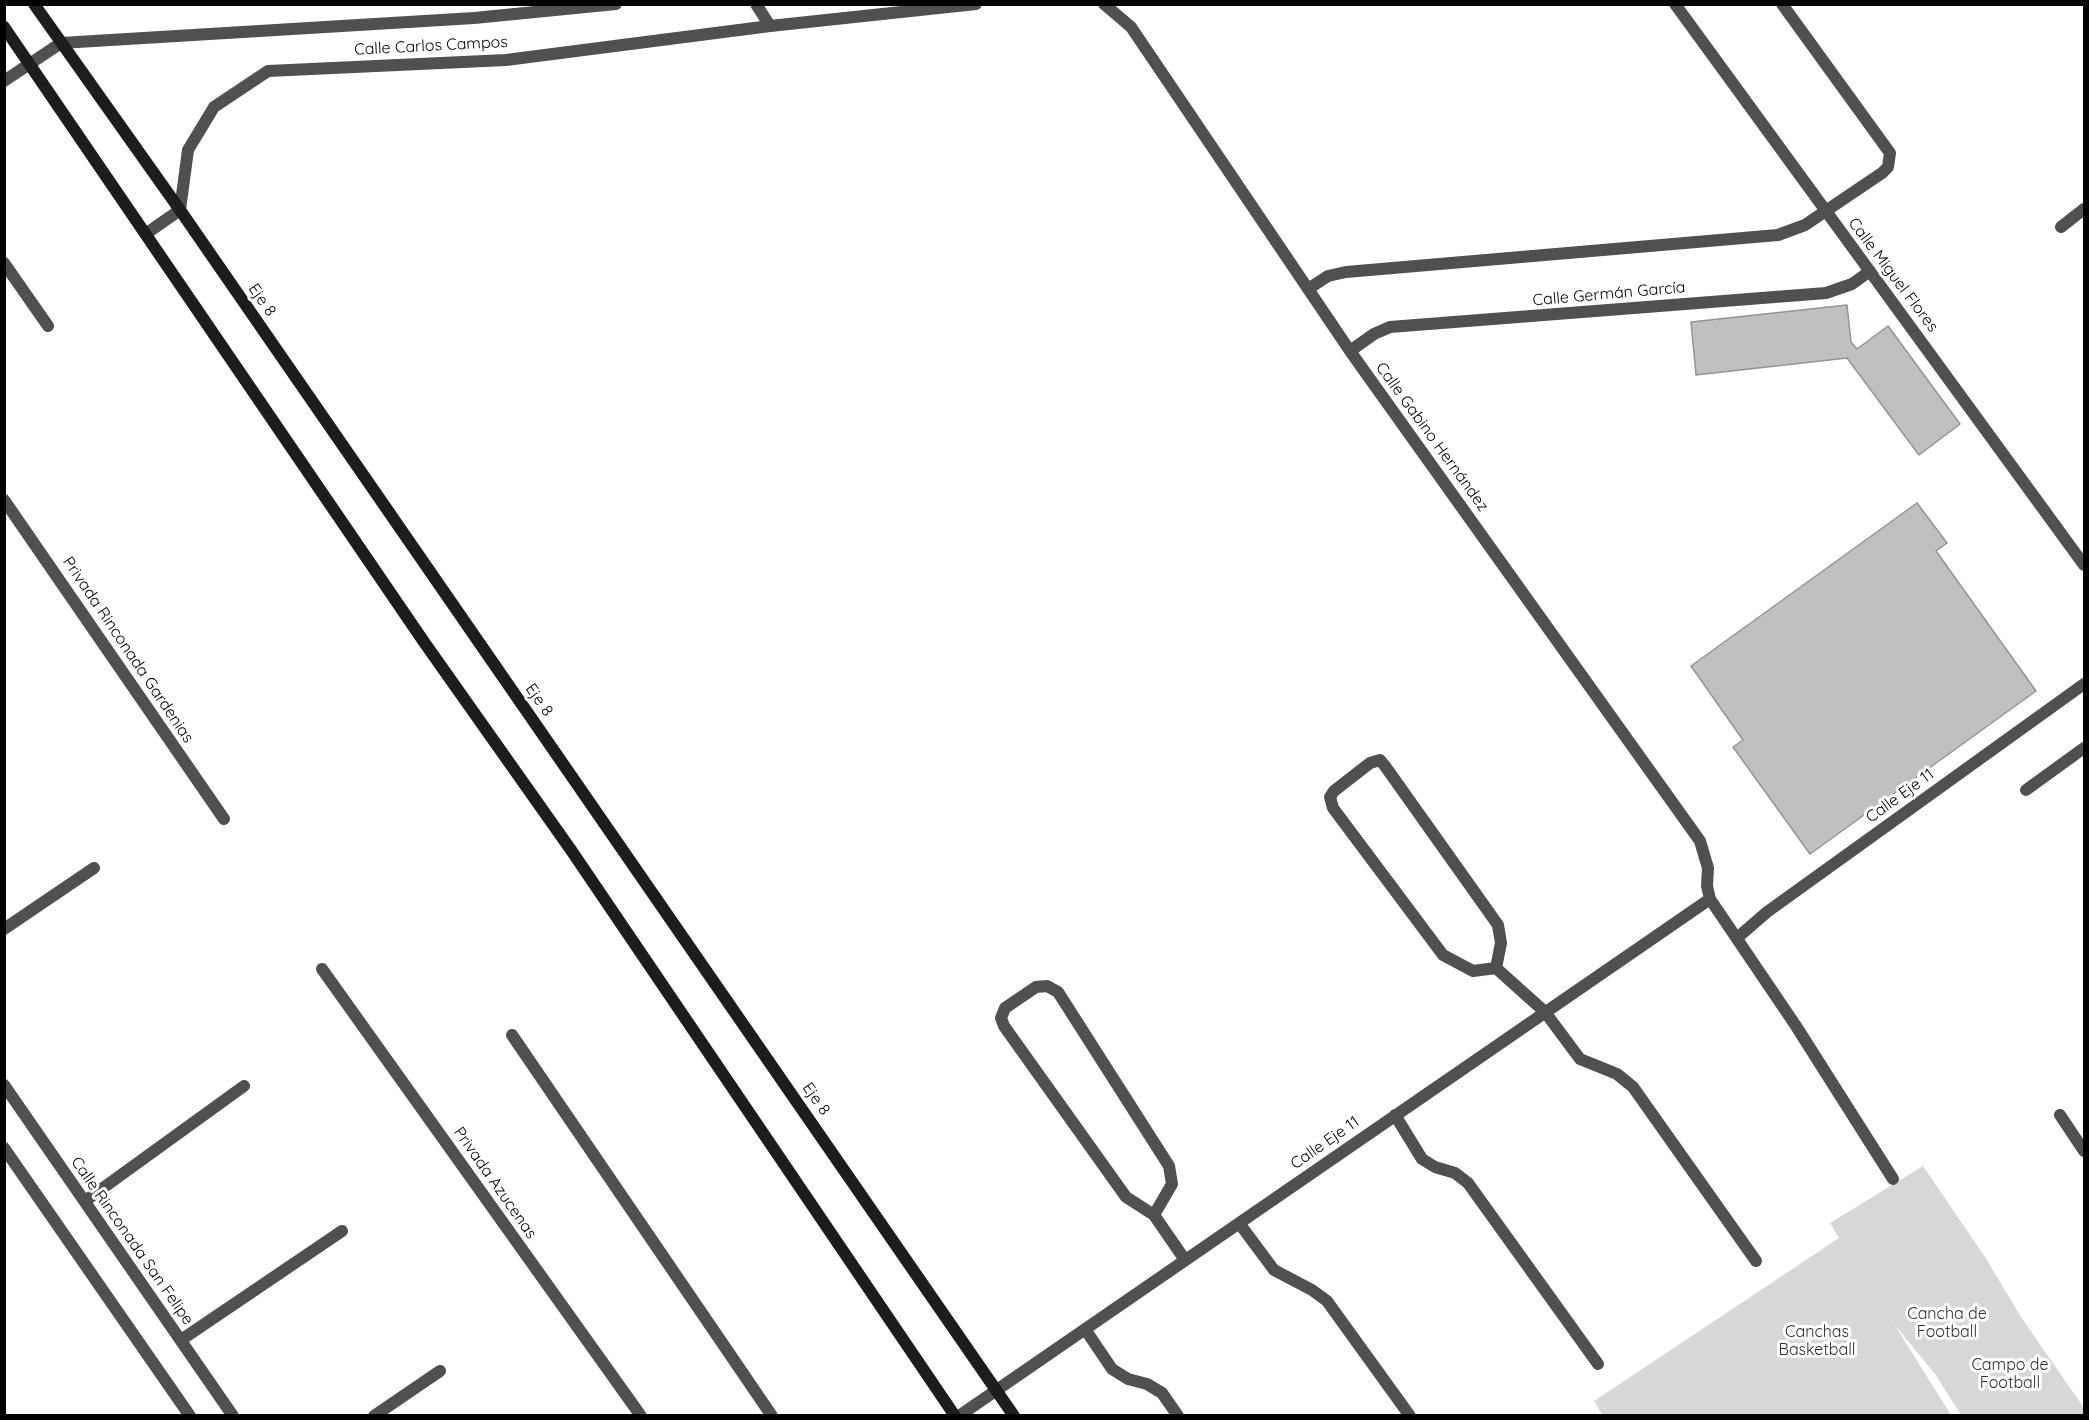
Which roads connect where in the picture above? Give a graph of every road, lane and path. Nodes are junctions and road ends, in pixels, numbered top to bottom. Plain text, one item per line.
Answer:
1 (34, 4) edge
2 (616, 4) edge
3 (756, 4) edge
4 (976, 4) edge
5 (1104, 4) edge
6 (1675, 4) edge
7 (1782, 4) edge
8 (770, 26) junction
9 (4, 27) edge
10 (61, 43) junction
11 (29, 63) junction
12 (4, 81) edge
13 (2085, 209) edge
14 (180, 210) junction
15 (1826, 212) junction
16 (2061, 227) dead end
17 (147, 233) junction
18 (4, 263) edge
19 (1870, 271) junction
20 (1308, 289) junction
21 (48, 326) dead end
22 (1350, 351) junction
23 (4, 500) edge
24 (2085, 565) edge
25 (2085, 684) edge
26 (2085, 748) edge
27 (2026, 790) dead end
28 (224, 819) dead end
29 (94, 868) dead end
30 (1710, 898) junction
31 (4, 929) edge
32 (1737, 938) junction
33 (1496, 968) junction
34 (322, 969) dead end
35 (1545, 1012) junction
36 (512, 1035) dead end
37 (244, 1086) dead end
38 (6, 1090) edge
39 (1395, 1115) junction
40 (2060, 1115) dead end
41 (4, 1148) edge
42 (2085, 1151) edge
43 (1893, 1179) dead end
44 (85, 1201) junction
45 (1154, 1215) junction
46 (1239, 1223) junction
47 (342, 1231) dead end
48 (1185, 1260) junction
49 (1756, 1261) dead end
50 (1085, 1329) junction
51 (181, 1340) junction
52 (1598, 1364) dead end
53 (440, 1371) dead end
54 (996, 1389) junction
55 (190, 1416) edge
56 (233, 1416) edge
57 (374, 1416) edge
58 (641, 1416) edge
59 (772, 1416) edge
60 (957, 1416) edge
61 (1014, 1416) edge
62 (1178, 1416) edge
63 (1410, 1416) edge

1 - 10 main road, Eje 8
2 - 10 street, Calle Carlos Campos
3 - 8 street
4 - 8 street, Calle Carlos Campos
5 - 20 street, Calle Gabino Hernández
6 - 15 street, Calle Miguel Flores
7 - 15 street
8 - 14 street, Calle Carlos Campos
9 - 11 main road
10 - 11 street
10 - 14 main road, Eje 8
11 - 12 street
11 - 17 main road
13 - 16 street
14 - 17 street
14 - 54 main road, Eje 8
15 - 19 street, Calle Miguel Flores
15 - 20 street
17 - 60 main road
18 - 21 street
19 - 22 street, Calle Germán García
19 - 24 street, Calle Miguel Flores
20 - 22 street, Calle Gabino Hernández
22 - 30 street, Calle Gabino Hernández
23 - 28 street, Privada Rinconada Gardenias
25 - 32 street, Calle Eje 11
26 - 27 street
29 - 31 street
30 - 32 street
30 - 35 street, Calle Eje 11
32 - 43 street
33 - 33 street
33 - 35 street
34 - 58 street, Privada Azucenas
35 - 39 street, Calle Eje 11
35 - 49 street
36 - 59 street
37 - 44 street
38 - 44 street, Calle Rinconada San Felipe
39 - 46 street, Calle Eje 11
39 - 52 street
40 - 42 street
41 - 55 street
44 - 51 street, Calle Rinconada San Felipe
45 - 45 street
45 - 48 street
46 - 48 street, Calle Eje 11
46 - 63 street
47 - 51 street
48 - 50 street, Calle Eje 11
50 - 54 street, Calle Eje 11
50 - 62 street
51 - 56 street, Calle Rinconada San Felipe
53 - 57 street
54 - 60 street, Calle Eje 11
54 - 61 main road, Eje 8

